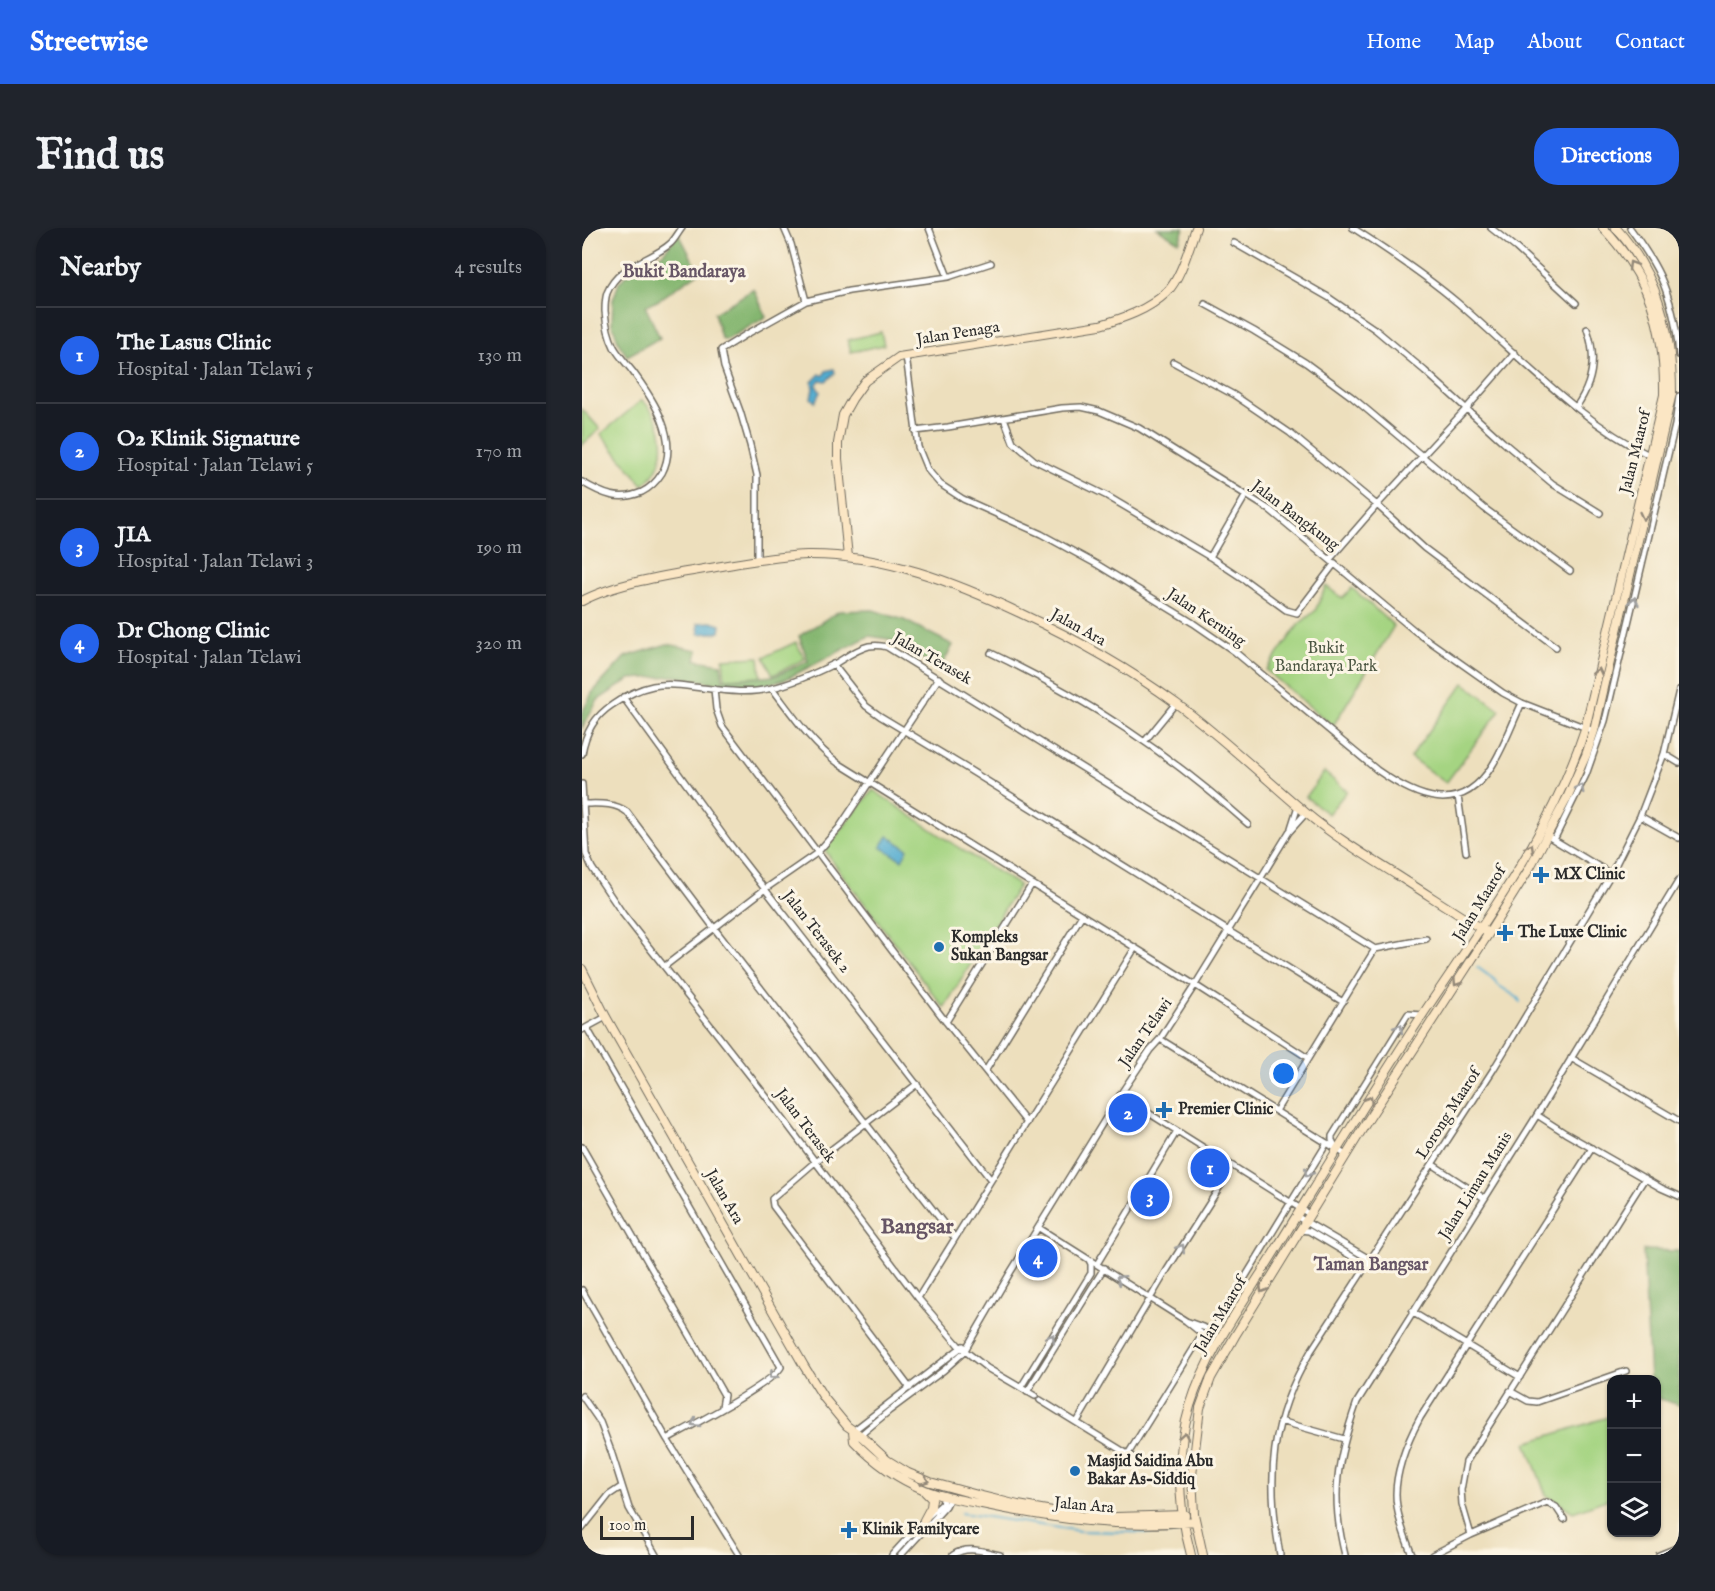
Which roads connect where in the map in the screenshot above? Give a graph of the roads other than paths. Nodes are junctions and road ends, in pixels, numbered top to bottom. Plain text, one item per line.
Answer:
1 (682, 228) edge
2 (784, 228) edge
3 (929, 228) edge
4 (1196, 228) edge
5 (1353, 228) edge
6 (1491, 228) edge
7 (1603, 228) edge
8 (1616, 228) edge
9 (1630, 228) edge
10 (1234, 243) dead end
11 (991, 263) dead end
12 (948, 277) junction
13 (806, 301) junction
14 (1576, 303) dead end
15 (1205, 304) dead end
16 (1587, 329) dead end
17 (1515, 353) junction
18 (1679, 355) edge
19 (906, 356) junction
20 (1173, 362) dead end
21 (1679, 396) edge
22 (1576, 407) junction
23 (1466, 409) junction
24 (1004, 418) junction
25 (1670, 424) edge
26 (915, 431) junction
27 (1421, 455) junction
28 (1649, 455) junction
29 (1658, 459) junction
30 (582, 482) edge
31 (1246, 495) junction
32 (1377, 505) junction
33 (1600, 513) dead end
34 (848, 557) junction
35 (1210, 557) junction
36 (757, 560) junction
37 (1332, 561) junction
38 (1570, 571) dead end
39 (582, 601) edge
40 (1556, 647) dead end
41 (991, 653) dead end
42 (833, 664) junction
43 (939, 678) junction
44 (772, 688) junction
45 (714, 689) junction
46 (1679, 690) edge
47 (623, 697) junction
48 (1176, 703) junction
49 (1522, 703) junction
50 (1585, 729) junction
51 (904, 730) junction
52 (1594, 731) junction
53 (1145, 741) junction
54 (582, 754) edge
55 (1664, 754) junction
56 (1679, 763) edge
57 (869, 783) junction
58 (582, 784) edge
59 (1458, 796) junction
60 (583, 804) edge
61 (1298, 806) junction
62 (1306, 813) junction
63 (1640, 816) junction
64 (1248, 824) dead end
65 (1289, 832) junction
66 (1547, 835) junction
67 (1679, 838) edge
68 (1466, 852) dead end
69 (817, 853) junction
70 (1611, 874) junction
71 (1261, 878) junction
72 (1679, 880) edge
73 (1032, 884) junction
74 (765, 889) junction
75 (1082, 915) junction
76 (714, 928) junction
77 (1229, 931) junction
78 (1485, 931) junction
79 (1426, 939) dead end
80 (1135, 948) junction
81 (1375, 948) junction
82 (665, 966) junction
83 (582, 969) edge
84 (1195, 985) junction
85 (1342, 1002) junction
86 (1423, 1015) junction
87 (606, 1017) junction
88 (946, 1022) junction
89 (585, 1029) edge
90 (1160, 1039) junction
91 (1389, 1044) junction
92 (1308, 1058) junction
93 (1396, 1058) junction
94 (1571, 1058) junction
95 (986, 1070) junction
96 (917, 1084) junction
97 (1120, 1095) junction
98 (1276, 1111) junction
99 (1537, 1115) junction
100 (1679, 1121) edge
101 (866, 1123) junction
102 (1027, 1123) junction
103 (1177, 1131) junction
104 (1307, 1131) junction
105 (1332, 1136) junction
106 (1327, 1143) junction
107 (582, 1147) edge
108 (1592, 1148) junction
109 (1338, 1150) junction
110 (1346, 1155) junction
111 (815, 1162) junction
112 (1228, 1164) junction
113 (1432, 1164) junction
114 (1645, 1178) junction
115 (991, 1180) junction
116 (1679, 1196) edge
117 (1484, 1198) junction
118 (1290, 1202) junction
119 (1299, 1213) junction
120 (1307, 1217) junction
121 (1039, 1228) junction
122 (1299, 1230) junction
123 (956, 1238) junction
124 (1359, 1257) junction
125 (1087, 1258) junction
126 (1370, 1263) junction
127 (1097, 1264) junction
128 (1104, 1268) junction
129 (582, 1290) edge
130 (918, 1298) junction
131 (1151, 1298) junction
132 (1412, 1312) junction
133 (1186, 1321) junction
134 (1216, 1325) junction
135 (1228, 1328) junction
136 (1202, 1335) junction
137 (1466, 1344) junction
138 (962, 1349) junction
139 (1214, 1352) junction
140 (1626, 1371) dead end
141 (1520, 1377) junction
142 (909, 1388) junction
143 (1021, 1388) junction
144 (1510, 1391) junction
145 (1027, 1392) junction
146 (582, 1396) edge
147 (582, 1406) edge
148 (722, 1408) junction
149 (594, 1412) junction
150 (1280, 1421) junction
151 (1077, 1422) junction
152 (856, 1436) junction
153 (668, 1439) junction
154 (1344, 1439) junction
155 (1128, 1454) junction
156 (1180, 1462) junction
157 (621, 1487) junction
158 (919, 1487) junction
159 (974, 1494) junction
160 (947, 1497) junction
161 (1194, 1517) junction
162 (1183, 1519) junction
163 (1564, 1519) dead end
164 (924, 1520) junction
165 (582, 1529) edge
166 (1471, 1535) junction
167 (1679, 1547) edge
168 (656, 1555) edge
169 (739, 1555) edge
170 (892, 1555) edge
171 (901, 1555) edge
172 (953, 1555) edge
173 (1000, 1555) edge
174 (1191, 1555) edge
175 (1203, 1555) edge
176 (1280, 1555) edge
177 (1345, 1555) edge
178 (1412, 1555) edge
179 (1432, 1555) edge
180 (1659, 1555) edge

1 - 30 street
2 - 13 street
3 - 12 street
4 - 19 street, Jalan Penaga
5 - 17 street
6 - 14 street
25 -> 7 street, Jalan Maarof
8 - 25 street, Jalan Maarof
9 - 18 street
10 - 23 street
11 - 12 street
12 - 13 street
13 - 36 street
15 - 27 street
16 - 22 street
17 - 22 street
17 - 23 street
19 - 26 street, Jalan Keruing
19 - 34 street, Jalan Penaga
20 - 32 street
21 - 25 street, Jalan Maarof
22 - 28 street
23 - 27 street
23 - 33 street
24 - 26 street, Jalan Bangkung
24 - 31 street, Jalan Bangkung
24 - 35 street
25 - 28 street, Jalan Maarof
25 - 29 street, Jalan Maarof
66 -> 25 street, Jalan Maarof
26 - 59 street, Jalan Keruing
27 - 32 street
27 - 38 street
28 - 29 street
50 -> 28 street, Jalan Maarof
29 -> 52 street, Jalan Maarof
31 - 35 street
31 - 37 street, Jalan Bangkung
32 - 37 street
32 - 40 street
34 - 36 street, Jalan Ara
34 - 48 street, Jalan Ara
35 - 37 street
36 - 39 street, Jalan Ara
37 - 49 street, Jalan Bangkung
41 - 53 street
42 - 43 street, Jalan Terasek
42 - 44 street, Jalan Terasek
42 - 51 street
43 - 51 street
43 - 71 street, Jalan Terasek
44 - 45 street, Jalan Terasek
44 - 57 street
45 - 47 street, Jalan Terasek
45 - 69 street
46 - 55 street, Lorong Maarof
47 - 54 street, Jalan Terasek
47 - 74 street, Jalan Terasek 2
48 - 53 street
48 - 61 street, Jalan Ara
49 - 50 street, Jalan Bangkung
49 - 59 street
50 - 52 street, Jalan Bangkung
50 - 66 street, Jalan Maarof
51 - 57 street
51 - 77 street
52 - 66 street, Jalan Maarof
53 - 64 street
55 - 56 street
55 - 63 street, Lorong Maarof
57 - 69 street
57 - 73 street
58 - 60 street, Jalan Terasek
59 - 68 street
60 - 76 street
60 - 82 street, Jalan Terasek
61 - 62 street, Jalan Ara
61 - 65 street, Jalan Telawi
62 - 65 street, Jalan Telawi
62 - 78 street, Jalan Ara
63 - 67 street
63 - 70 street, Lorong Maarof
65 - 71 street, Jalan Telawi
66 - 70 street
66 - 78 street, Jalan Maarof
69 - 74 street
69 - 88 street
70 - 113 street, Lorong Maarof
71 - 77 street, Jalan Telawi
71 - 81 street, Jalan Terasek
72 - 94 street, Jalan Limau Manis
73 - 75 street
73 - 88 street
74 - 76 street
74 - 96 street, Jalan Terasek 2
75 - 80 street
75 - 95 street
76 - 82 street
76 - 101 street
77 - 84 street, Jalan Telawi
77 - 85 street
78 - 86 street, Jalan Maarof
78 -> 110 street, Jalan Maarof
79 - 81 street
80 - 84 street
80 - 102 street
81 - 85 street
82 - 111 street, Jalan Terasek
83 - 87 street, Jalan Ara
84 - 90 street, Jalan Telawi
84 - 92 street
85 - 92 street
91 -> 86 street
86 - 93 street, Jalan Maarof
87 - 89 street
87 - 152 street, Jalan Ara
88 - 95 street
89 -> 148 street
90 - 97 street, Jalan Telawi
90 - 98 street
91 - 93 street
91 - 105 street
92 - 98 street
109 -> 93 street, Jalan Maarof
94 - 99 street, Jalan Limau Manis
94 - 100 street
95 - 102 street
96 - 101 street
96 - 115 street, Jalan Terasek 2
97 - 103 street
97 - 121 street, Jalan Telawi
98 - 104 street
99 - 108 street
99 - 117 street, Jalan Limau Manis
101 - 111 street
101 - 123 street
102 - 115 street
103 - 112 street
103 - 127 street
104 - 105 street
104 - 106 street
105 - 109 street
106 - 109 street
106 -> 118 street, Jalan Maarof
107 - 148 street
108 - 114 street
108 - 137 street
109 - 110 street
109 - 119 street, Jalan Maarof
110 - 120 street, Jalan Maarof
111 - 130 street, Jalan Terasek
111 - 142 street
112 - 118 street
131 -> 112 street
113 - 117 street
113 - 126 street, Lorong Maarof
114 - 116 street
114 - 141 street
115 - 123 street
117 - 132 street, Jalan Limau Manis
118 - 119 street
118 - 134 street, Jalan Maarof
119 - 120 street
119 - 135 street, Jalan Maarof
120 - 122 street, Jalan Maarof
120 - 124 street
121 - 125 street
121 - 138 street, Jalan Telawi
122 - 124 street
122 -> 161 street, Jalan Maarof
123 - 130 street
124 - 126 street
125 - 127 street
143 -> 125 street
126 - 150 street, Lorong Maarof
127 - 128 street
131 -> 128 street
128 - 145 street
129 - 153 street
130 - 138 street, Jalan Terasek
131 - 133 street
131 - 151 street
132 - 137 street
132 - 154 street, Jalan Limau Manis
133 - 134 street, Jalan Maarof
133 - 136 street
134 - 135 street
135 - 139 street, Jalan Maarof
136 - 139 street
136 - 155 street
137 - 141 street
137 - 178 street
138 - 142 street, Jalan Telawi
138 - 143 street, Jalan Terasek
138 - 152 street, Jalan Telawi
156 -> 139 street, Jalan Maarof
140 - 144 street
141 - 144 street
142 - 152 street, Jalan Telawi
143 - 145 street, Jalan Terasek
144 - 166 street
145 - 151 street, Jalan Terasek
146 - 149 street
147 - 149 street
148 -> 153 street
149 - 157 street
150 - 154 street
150 - 176 street, Lorong Maarof
151 - 155 street, Jalan Terasek
152 - 158 street, Jalan Ara
152 -> 159 street, Jalan Ara
153 - 169 street
154 - 177 street, Jalan Limau Manis
155 - 156 street, Jalan Terasek
156 - 162 street, Jalan Maarof
157 - 165 street
157 - 168 street
158 - 160 street, Jalan Ara
158 - 164 street
159 - 160 street
159 - 162 street, Jalan Ara
160 - 162 street, Jalan Ara
160 - 164 street
160 - 171 street
161 - 162 street, Jalan Ara
161 - 175 street, Jalan Maarof
162 - 174 street, Jalan Maarof
163 - 166 street
164 - 170 street
166 - 179 street
167 - 180 street
172 - 173 street

